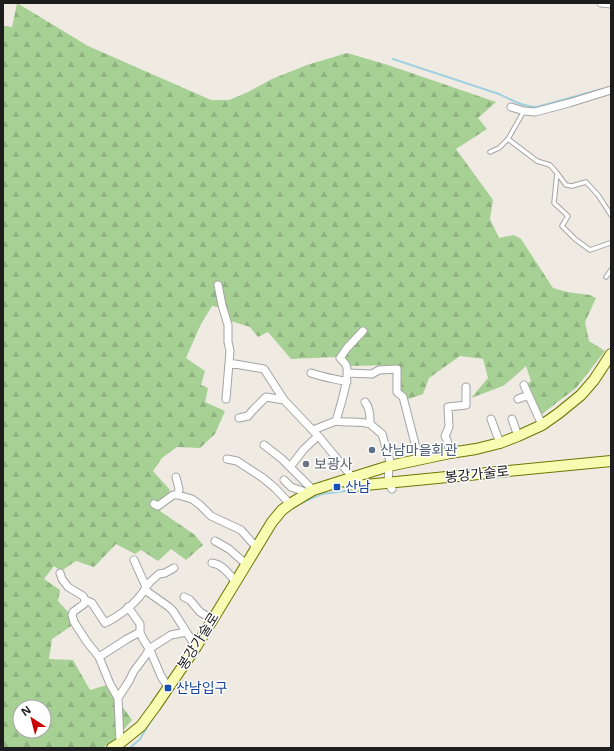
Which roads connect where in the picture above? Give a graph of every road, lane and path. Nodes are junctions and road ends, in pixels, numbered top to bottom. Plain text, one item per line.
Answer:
1 (601, 3) edge
2 (611, 4) edge
3 (611, 90) edge
4 (511, 107) dead end
5 (524, 111) junction
6 (508, 139) junction
7 (490, 152) dead end
8 (557, 173) junction
9 (611, 215) edge
10 (611, 244) edge
11 (611, 270) edge
12 (606, 277) dead end
13 (218, 285) dead end
14 (363, 331) dead end
15 (611, 354) edge
16 (229, 363) junction
17 (348, 372) junction
18 (311, 373) dead end
19 (347, 382) junction
20 (524, 385) dead end
21 (466, 387) dead end
22 (529, 396) junction
23 (518, 399) dead end
24 (226, 400) dead end
25 (284, 400) junction
26 (365, 402) dead end
27 (239, 418) dead end
28 (491, 419) dead end
29 (512, 419) dead end
30 (336, 421) junction
31 (370, 424) junction
32 (542, 425) junction
33 (316, 433) junction
34 (518, 436) junction
35 (500, 443) junction
36 (264, 445) dead end
37 (450, 453) junction
38 (227, 459) dead end
39 (419, 459) junction
40 (611, 461) edge
41 (390, 466) junction
42 (290, 467) junction
43 (176, 477) dead end
44 (348, 479) junction
45 (284, 480) dead end
46 (390, 485) junction
47 (311, 491) junction
48 (178, 495) junction
49 (154, 504) dead end
50 (290, 504) junction
51 (215, 541) dead end
52 (256, 547) junction
53 (134, 560) dead end
54 (212, 563) dead end
55 (246, 564) junction
56 (174, 568) dead end
57 (60, 573) dead end
58 (235, 581) junction
59 (145, 588) junction
60 (184, 597) dead end
61 (85, 600) junction
62 (128, 607) junction
63 (212, 619) junction
64 (140, 632) junction
65 (186, 632) junction
66 (196, 647) junction
67 (149, 649) junction
68 (99, 657) junction
69 (168, 687) junction
70 (118, 698) junction
71 (116, 746) edge

1 - 2 street
3 - 5 street
4 - 5 street
5 - 6 lane
6 - 7 lane
6 - 8 lane
8 - 9 lane
8 - 10 lane
11 - 12 lane
13 - 16 street
14 - 17 street
15 - 32 street, 봉강가술로
16 - 24 street
16 - 25 street
17 - 19 street
17 - 39 street
18 - 19 street
19 - 30 street
20 - 22 street
21 - 37 street, 봉강가술로
22 - 23 street
22 - 32 street
25 - 27 street
25 - 33 street
26 - 31 street
28 - 35 street
29 - 34 street
30 - 31 street
30 - 33 street
31 - 41 street
32 - 34 street, 봉강가술로
33 - 42 street
33 - 44 street
34 - 35 street, 봉강가술로
35 - 37 street, 봉강가술로
36 - 42 street
37 - 39 street, 봉강가술로
38 - 50 street
39 - 41 street, 봉강가술로
40 - 46 street, 봉강가술로
41 - 44 street, 봉강가술로
41 - 46 street
42 - 47 street
43 - 48 street
44 - 46 street, 봉강가술로
44 - 47 street, 봉강가술로
45 - 47 street
47 - 50 street, 봉강가술로
48 - 49 street
48 - 52 street
50 - 52 street, 봉강가술로
51 - 55 street
52 - 55 street, 봉강가술로
53 - 59 street
54 - 58 street
55 - 58 street, 봉강가술로
56 - 59 street
57 - 61 street
58 - 63 street, 봉강가술로
59 - 62 street
59 - 65 street
60 - 63 street
61 - 62 street
61 - 68 street
62 - 64 street
63 - 66 street, 봉강가술로
64 - 67 street
64 - 68 street
65 - 66 street
65 - 67 street
66 - 69 street, 봉강가술로
67 - 69 street
67 - 70 street
68 - 70 street
69 - 71 street, 봉강가술로
70 - 71 street

